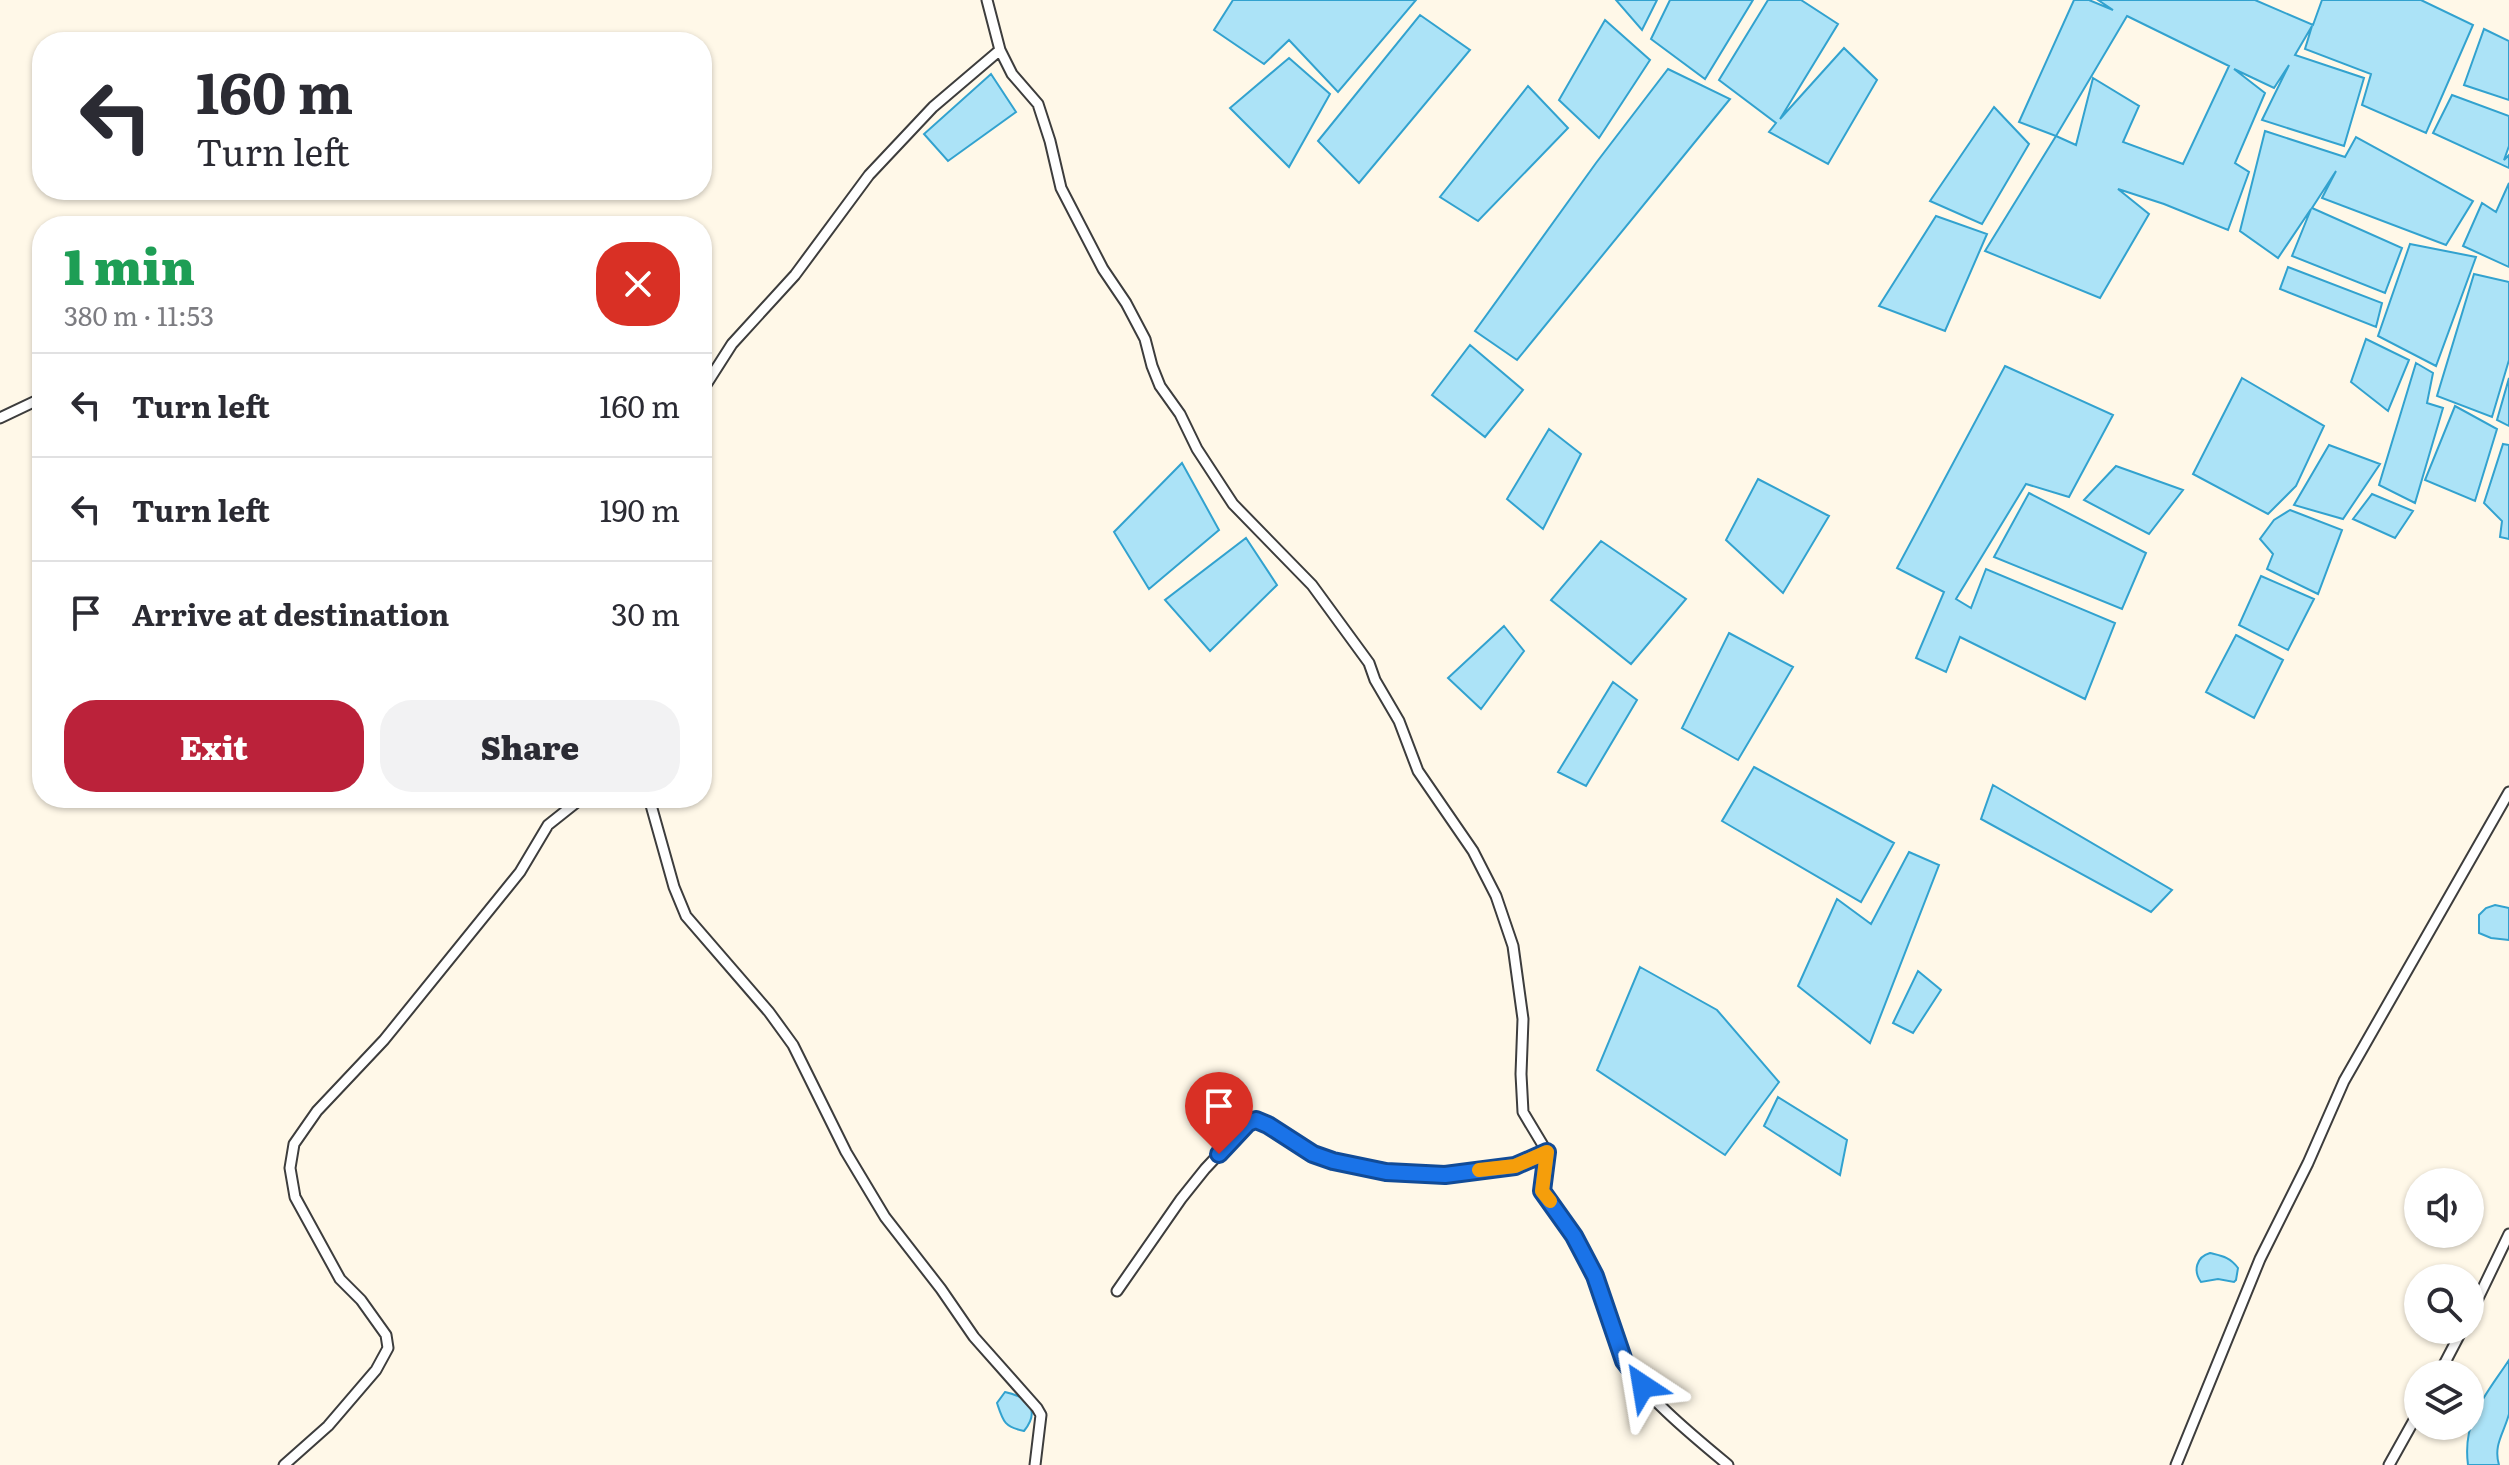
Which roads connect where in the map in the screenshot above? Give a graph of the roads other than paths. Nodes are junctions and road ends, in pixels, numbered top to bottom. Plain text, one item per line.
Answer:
1 (987, 0) edge
2 (1000, 50) junction
3 (712, 375) edge
4 (32, 403) edge
5 (0, 418) edge
6 (2509, 792) edge
7 (569, 808) edge
8 (652, 808) edge
9 (1547, 1152) junction
10 (2509, 1234) edge
11 (2484, 1286) edge
12 (1117, 1291) dead end
13 (2404, 1438) edge
14 (284, 1465) edge
15 (1035, 1465) edge
16 (1728, 1465) edge
17 (2176, 1465) edge
18 (2389, 1465) edge

1 - 2 street
2 - 3 street
2 - 9 street
4 - 5 street
6 - 17 street
7 - 14 street
8 - 15 street
9 - 12 street
9 - 16 street
10 - 11 street
13 - 18 street

